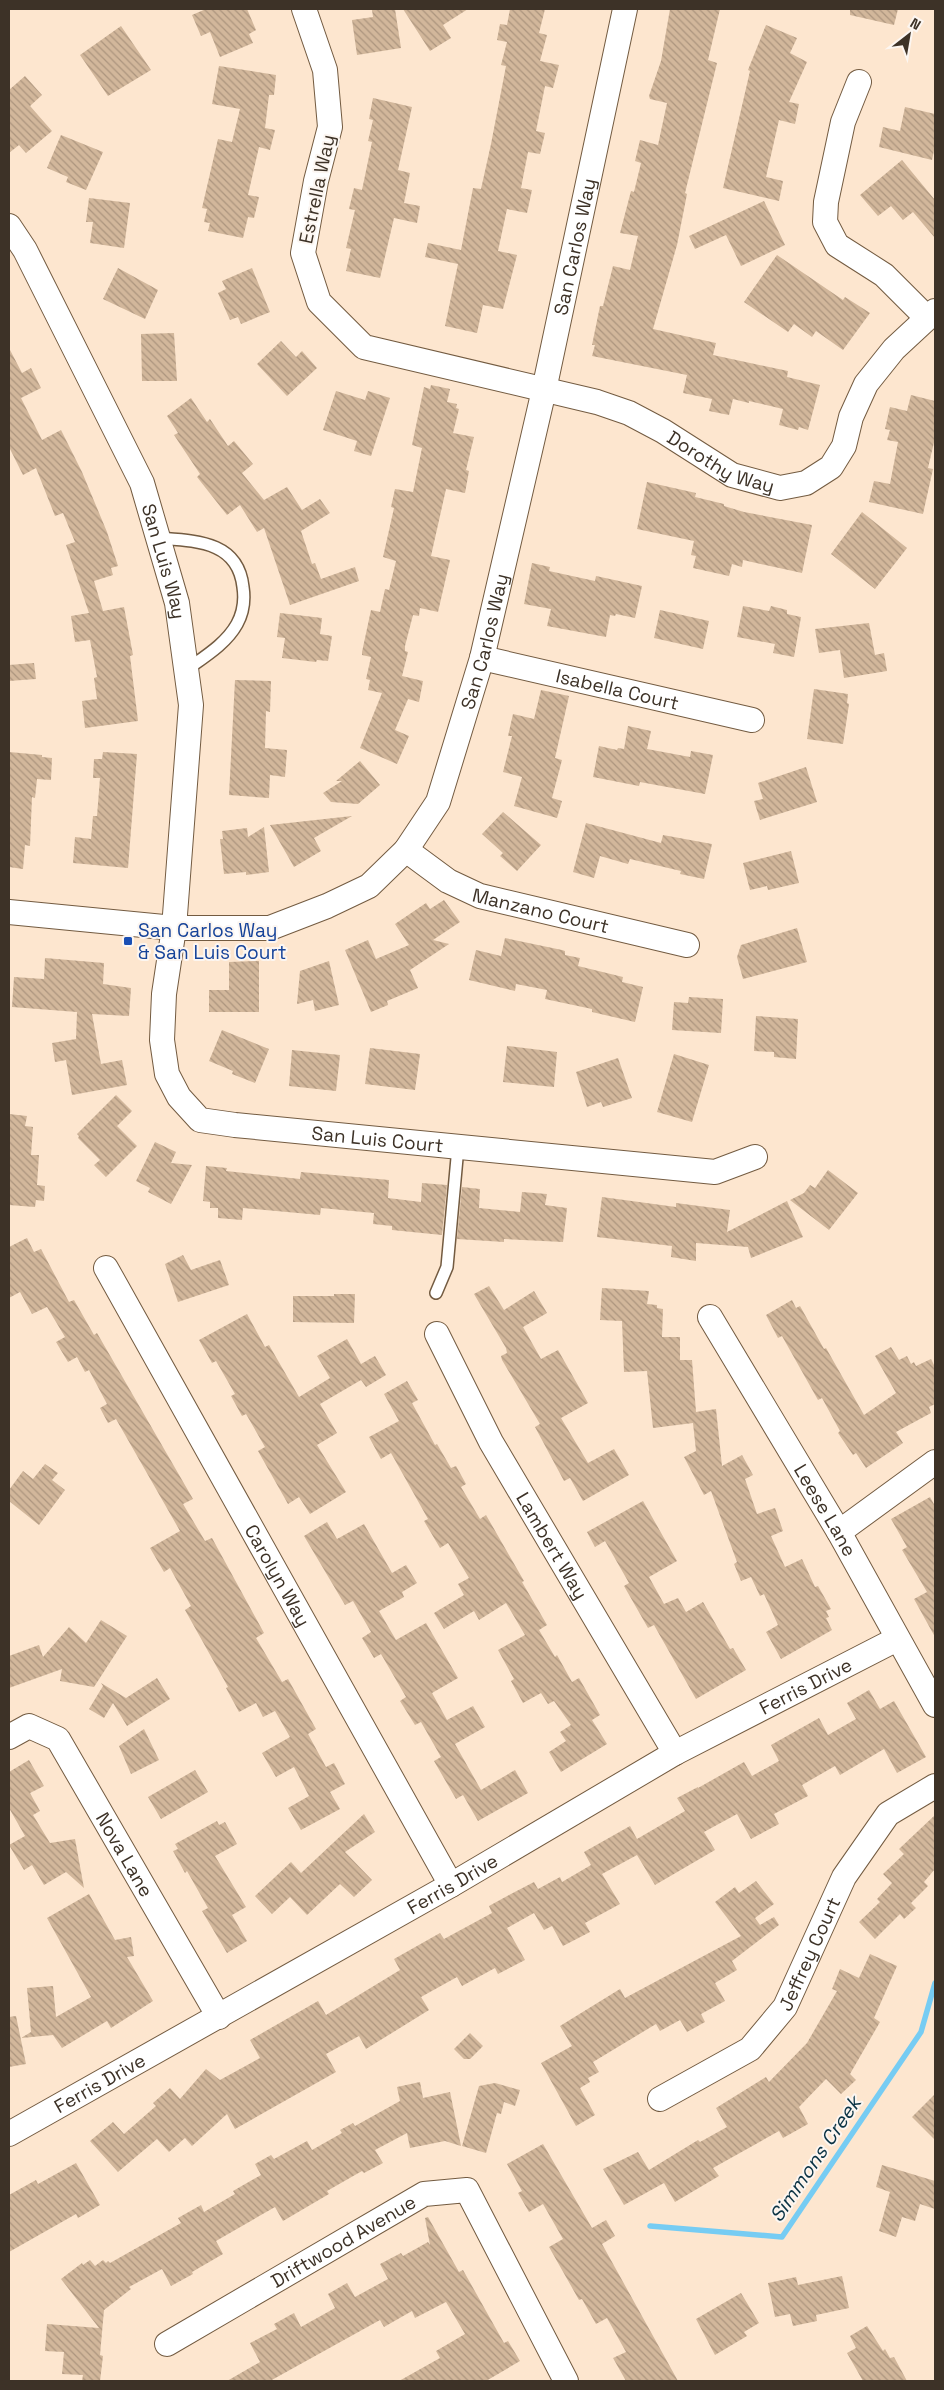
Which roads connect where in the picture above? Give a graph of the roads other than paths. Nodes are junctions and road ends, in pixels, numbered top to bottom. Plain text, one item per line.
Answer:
1 (304, 9) edge
2 (624, 9) edge
3 (859, 82) dead end
4 (9, 226) edge
5 (931, 314) edge
6 (544, 390) junction
7 (158, 538) junction
8 (482, 658) junction
9 (186, 670) junction
10 (752, 720) dead end
11 (406, 850) junction
12 (9, 912) edge
13 (174, 928) junction
14 (687, 945) dead end
15 (458, 1147) junction
16 (755, 1158) dead end
17 (106, 1268) dead end
18 (436, 1293) dead end
19 (710, 1317) dead end
20 (437, 1334) dead end
21 (935, 1462) edge
22 (839, 1532) junction
23 (897, 1639) junction
24 (935, 1705) edge
25 (9, 1737) edge
26 (675, 1753) junction
27 (935, 1786) edge
28 (451, 1885) junction
29 (219, 2017) junction
30 (660, 2099) dead end
31 (9, 2134) edge
32 (167, 2344) dead end
33 (566, 2381) edge

1 - 6 street, Estrella Way
2 - 6 street, San Carlos Way
3 - 5 street
4 - 7 street, San Luis Way
5 - 6 street, Dorothy Way
6 - 8 street, San Carlos Way
7 - 9 street, San Luis Way
7 - 9 lane
8 - 10 street, Isabella Court
8 - 11 street, San Carlos Way
9 - 13 street, San Luis Way
11 - 13 street, San Carlos Way
11 - 14 street, Manzano Court
12 - 13 street, San Carlos Way
13 - 15 street, San Luis Court
15 - 16 street, San Luis Court
15 - 18 lane
17 - 28 street, Carolyn Way
19 - 22 street, Leese Lane
20 - 26 street, Lambert Way
21 - 22 street
22 - 23 street, Leese Lane
23 - 24 street, Leese Lane
23 - 26 street, Ferris Drive
25 - 29 street, Nova Lane
26 - 28 street, Ferris Drive
27 - 30 street, Jeffrey Court
28 - 29 street, Ferris Drive
29 - 31 street, Ferris Drive
32 - 33 street, Driftwood Avenue

